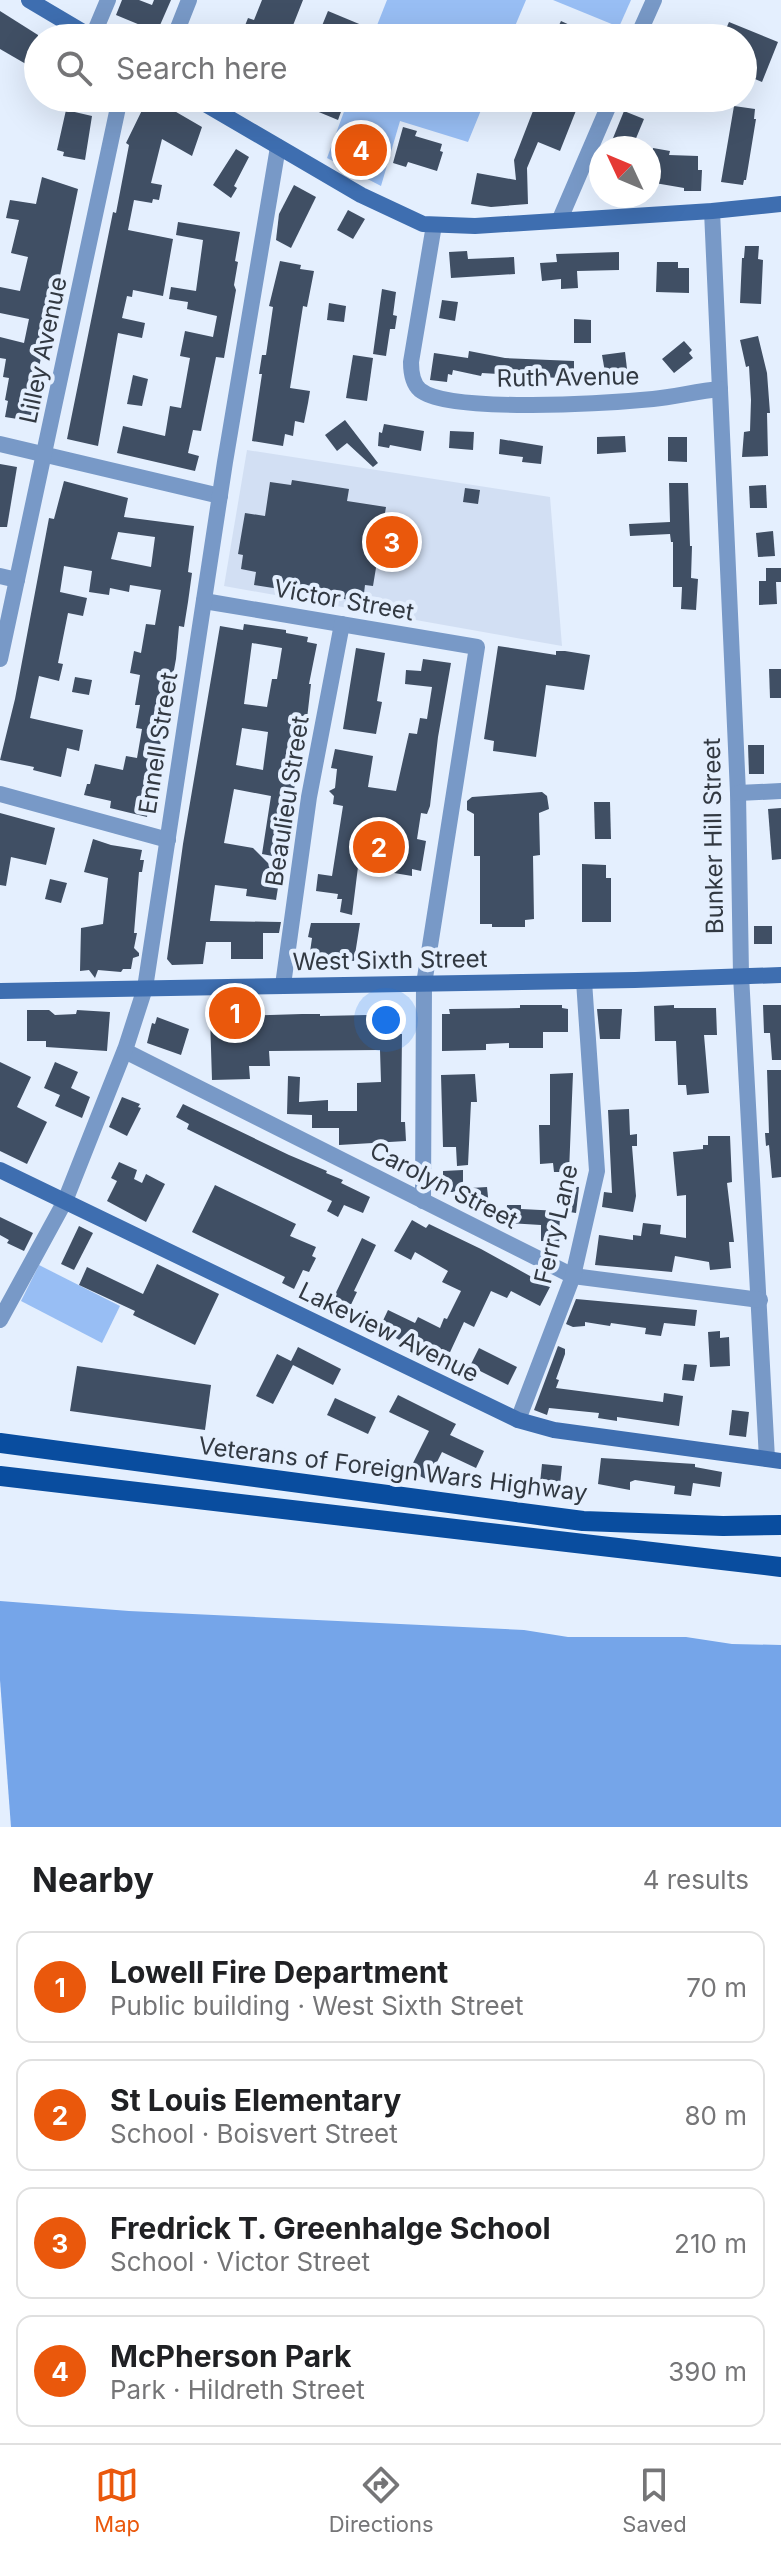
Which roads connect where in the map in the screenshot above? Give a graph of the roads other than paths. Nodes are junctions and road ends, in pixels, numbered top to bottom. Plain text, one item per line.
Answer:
1 (29, 0) edge
2 (108, 0) edge
3 (189, 0) edge
4 (654, 0) edge
5 (69, 24) edge
6 (99, 24) edge
7 (180, 24) edge
8 (643, 24) edge
9 (117, 112) edge
10 (219, 112) edge
11 (606, 112) edge
12 (278, 147) junction
13 (781, 204) edge
14 (712, 211) junction
15 (560, 219) junction
16 (434, 225) junction
17 (720, 389) junction
18 (0, 444) edge
19 (44, 455) junction
20 (220, 496) junction
21 (0, 576) edge
22 (17, 580) junction
23 (204, 601) junction
24 (342, 624) junction
25 (0, 659) edge
26 (781, 791) edge
27 (738, 793) junction
28 (0, 794) edge
29 (168, 840) junction
30 (741, 975) junction
31 (781, 975) edge
32 (584, 981) junction
33 (424, 984) junction
34 (283, 985) junction
35 (145, 988) junction
36 (0, 991) edge
37 (125, 1051) junction
38 (0, 1170) edge
39 (65, 1201) junction
40 (423, 1201) junction
41 (573, 1276) junction
42 (760, 1300) junction
43 (0, 1320) edge
44 (518, 1420) junction
45 (0, 1443) edge
46 (774, 1460) edge
47 (0, 1476) edge
48 (781, 1525) edge
49 (781, 1567) edge

1 - 5 main road
2 - 6 street
3 - 7 street
4 - 8 street
9 - 19 street, Lilley Avenue
10 - 12 main road
11 - 15 street
12 - 16 main road
12 - 20 street, Ennell Street
13 - 14 main road
14 - 15 main road
14 - 17 street, Bunker Hill Street
15 - 16 main road
16 - 17 street, Ruth Avenue
17 - 27 street, Bunker Hill Street
18 - 19 street
19 - 20 street
19 - 22 street, Lilley Avenue
20 - 23 street, Ennell Street
21 - 22 street
22 - 25 street, Lilley Avenue
23 - 24 street, Victor Street
23 - 29 street, Ennell Street
24 - 33 street, Victor Street
24 - 34 street, Beaulieu Street
26 - 27 street
27 - 30 street, Bunker Hill Street
28 - 29 street
29 - 35 street, Ennell Street
30 - 31 main road, West Sixth Street
30 - 32 main road, West Sixth Street
30 - 42 street, Bunker Hill Street
32 - 33 main road, West Sixth Street
32 - 41 street, Ferry Lane
33 - 34 main road, West Sixth Street
33 - 40 street
34 - 35 main road, West Sixth Street
35 - 36 main road, West Sixth Street
35 - 37 street, Ennell Street
37 - 39 street, Ennell Street
37 - 40 street, Carolyn Street
38 - 39 main road, Lakeview Avenue
39 - 43 street, Ennell Street
39 - 44 main road, Lakeview Avenue
40 - 41 street, Carolyn Street
41 - 42 street, Carolyn Street
41 - 44 street, Ferry Lane
42 - 46 street, Bunker Hill Street
44 - 46 main road, Lakeview Avenue
45 - 48 main road, Veterans of Foreign Wars Highway
47 - 49 main road

